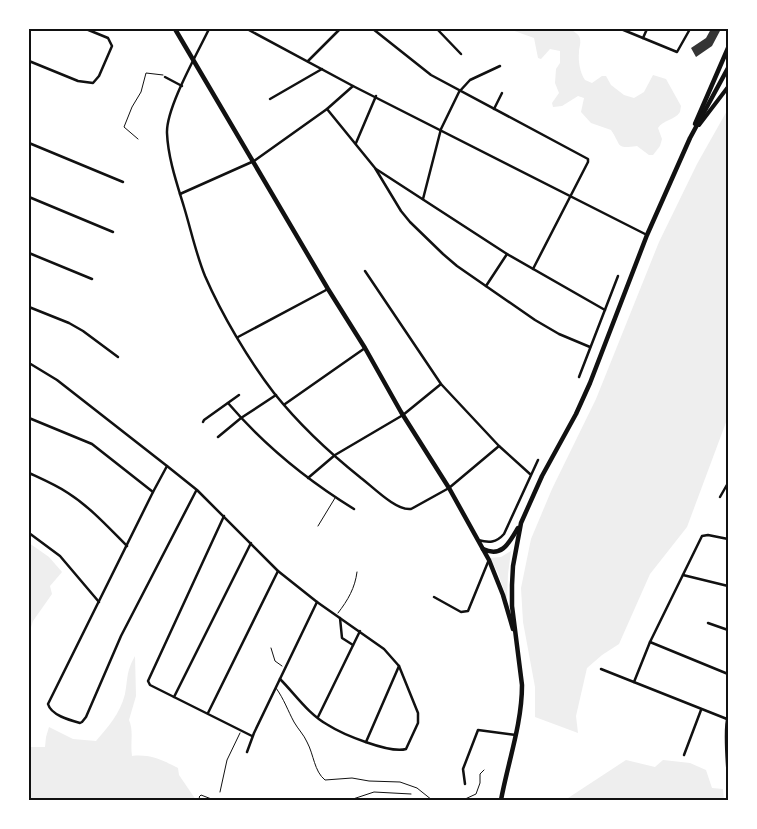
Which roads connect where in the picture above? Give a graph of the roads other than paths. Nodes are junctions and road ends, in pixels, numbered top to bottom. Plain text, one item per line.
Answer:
1 (86, 29) edge
2 (175, 29) edge
3 (209, 29) edge
4 (247, 29) edge
5 (340, 29) edge
6 (373, 29) edge
7 (438, 29) edge
8 (622, 29) edge
9 (647, 29) edge
10 (690, 29) edge
11 (643, 38) junction
12 (728, 48) edge
13 (461, 54) dead end
14 (29, 61) edge
15 (308, 61) junction
16 (193, 62) junction
17 (500, 66) dead end
18 (728, 68) edge
19 (322, 69) junction
20 (165, 77) road end
21 (182, 86) junction
22 (353, 86) junction
23 (728, 88) edge
24 (459, 92) junction
25 (502, 93) dead end
26 (376, 96) junction
27 (270, 98) dead end
28 (327, 108) junction
29 (494, 109) junction
30 (695, 128) junction
31 (442, 129) junction
32 (690, 138) junction
33 (29, 143) edge
34 (356, 143) junction
35 (254, 161) junction
36 (375, 168) junction
37 (123, 182) dead end
38 (180, 194) junction
39 (29, 197) edge
40 (571, 197) junction
41 (423, 198) junction
42 (113, 232) dead end
43 (647, 235) junction
44 (29, 253) edge
45 (507, 254) junction
46 (533, 268) junction
47 (364, 271) dead end
48 (618, 276) dead end
49 (92, 279) dead end
50 (486, 286) junction
51 (328, 289) junction
52 (29, 307) edge
53 (605, 310) junction
54 (238, 337) junction
55 (590, 347) junction
56 (365, 348) junction
57 (118, 357) dead end
58 (29, 363) edge
59 (579, 377) dead end
60 (441, 384) junction
61 (238, 395) dead end
62 (276, 395) junction
63 (228, 403) junction
64 (285, 404) junction
65 (403, 415) junction
66 (29, 418) edge
67 (241, 418) junction
68 (203, 422) dead end
69 (218, 437) dead end
70 (499, 446) junction
71 (335, 455) junction
72 (538, 460) dead end
73 (167, 466) junction
74 (29, 473) edge
75 (530, 474) junction
76 (308, 478) junction
77 (728, 483) edge
78 (449, 488) junction
79 (197, 490) junction
80 (153, 492) junction
81 (720, 497) dead end
82 (336, 498) junction
83 (354, 509) dead end
84 (224, 516) junction
85 (521, 523) junction
86 (318, 526) dead end
87 (29, 533) edge
88 (728, 539) edge
89 (477, 540) junction
90 (251, 543) junction
91 (127, 546) junction
92 (482, 548) junction
93 (489, 560) junction
94 (278, 571) junction
95 (683, 575) junction
96 (728, 586) edge
97 (434, 597) dead end
98 (99, 602) junction
99 (317, 602) junction
100 (340, 618) junction
101 (708, 623) dead end
102 (728, 630) edge
103 (360, 631) junction
104 (516, 640) junction
105 (650, 642) junction
106 (353, 645) junction
107 (399, 666) junction
108 (601, 669) dead end
109 (728, 674) edge
110 (280, 678) junction
111 (634, 682) junction
112 (275, 688) junction
113 (174, 698) junction
114 (701, 710) junction
115 (208, 713) junction
116 (318, 717) junction
117 (728, 718) edge
118 (516, 735) junction
119 (252, 736) junction
120 (366, 742) junction
121 (247, 752) dead end
122 (684, 755) dead end
123 (484, 770) dead end
124 (465, 784) dead end
125 (728, 784) edge
126 (411, 794) dead end
127 (201, 800) edge
128 (214, 800) edge
129 (350, 800) edge
130 (432, 800) edge
131 (464, 800) edge
132 (501, 800) edge

1 - 14 street
2 - 16 main road
3 - 16 street
4 - 15 street
5 - 15 street
6 - 24 street
7 - 13 street
8 - 11 street
9 - 11 street
10 - 11 street
12 - 32 main road
15 - 19 street
16 - 21 street
16 - 35 main road
17 - 24 street
18 - 30 main road
19 - 22 street
19 - 27 street
20 - 21 street
21 - 38 street
22 - 26 street
22 - 28 street
23 - 30 main road
24 - 29 street
24 - 31 street
25 - 29 street
26 - 31 street
26 - 34 street
28 - 34 street
28 - 35 street
29 - 40 street
30 - 32 main road
31 - 40 street
31 - 41 street
32 - 43 main road
33 - 37 street
34 - 36 street
35 - 38 street
35 - 51 main road
36 - 41 street
36 - 50 street
38 - 54 street
39 - 42 street
40 - 43 street
40 - 46 street
41 - 45 street
43 - 85 main road
44 - 49 street
45 - 46 street
45 - 50 street
46 - 53 street
47 - 60 street
48 - 53 street
50 - 55 street
51 - 54 street
51 - 56 main road
52 - 57 street
53 - 55 street
54 - 62 street
55 - 59 street
56 - 64 street
56 - 65 main road
58 - 73 street
60 - 65 street
60 - 70 street
61 - 63 street
62 - 64 street
62 - 67 street
63 - 67 street
63 - 68 street
64 - 71 street
65 - 71 street
65 - 78 main road
66 - 80 street
67 - 69 street
67 - 76 street
70 - 75 street
70 - 78 street
71 - 76 street
71 - 78 street
72 - 75 street
73 - 79 street
73 - 80 street
74 - 91 street
75 - 89 street
76 - 82 street
77 - 81 street
78 - 89 main road
79 - 84 street
79 - 98 street
80 - 91 street
82 - 83 street
82 - 86 lane
84 - 90 street
84 - 113 street
85 - 92 main road
85 - 104 main road
87 - 98 street
88 - 95 street
89 - 92 main road
90 - 94 street
90 - 113 street
91 - 98 street
92 - 93 main road
93 - 97 street
93 - 104 main road
94 - 99 street
94 - 115 street
95 - 96 street
95 - 105 street
99 - 100 street
99 - 110 street
100 - 103 street
100 - 106 street
101 - 102 street
103 - 106 street
103 - 107 street
104 - 118 main road
105 - 109 street
105 - 111 street
106 - 116 street
107 - 120 street
107 - 120 street
108 - 111 street
110 - 112 street
110 - 116 street
111 - 114 street
112 - 119 street
112 - 130 lane
113 - 115 street
114 - 117 street
114 - 122 street
115 - 119 street
116 - 120 street
117 - 125 street
118 - 124 street
118 - 132 main road
119 - 121 street
123 - 131 lane
126 - 129 lane
127 - 128 lane

